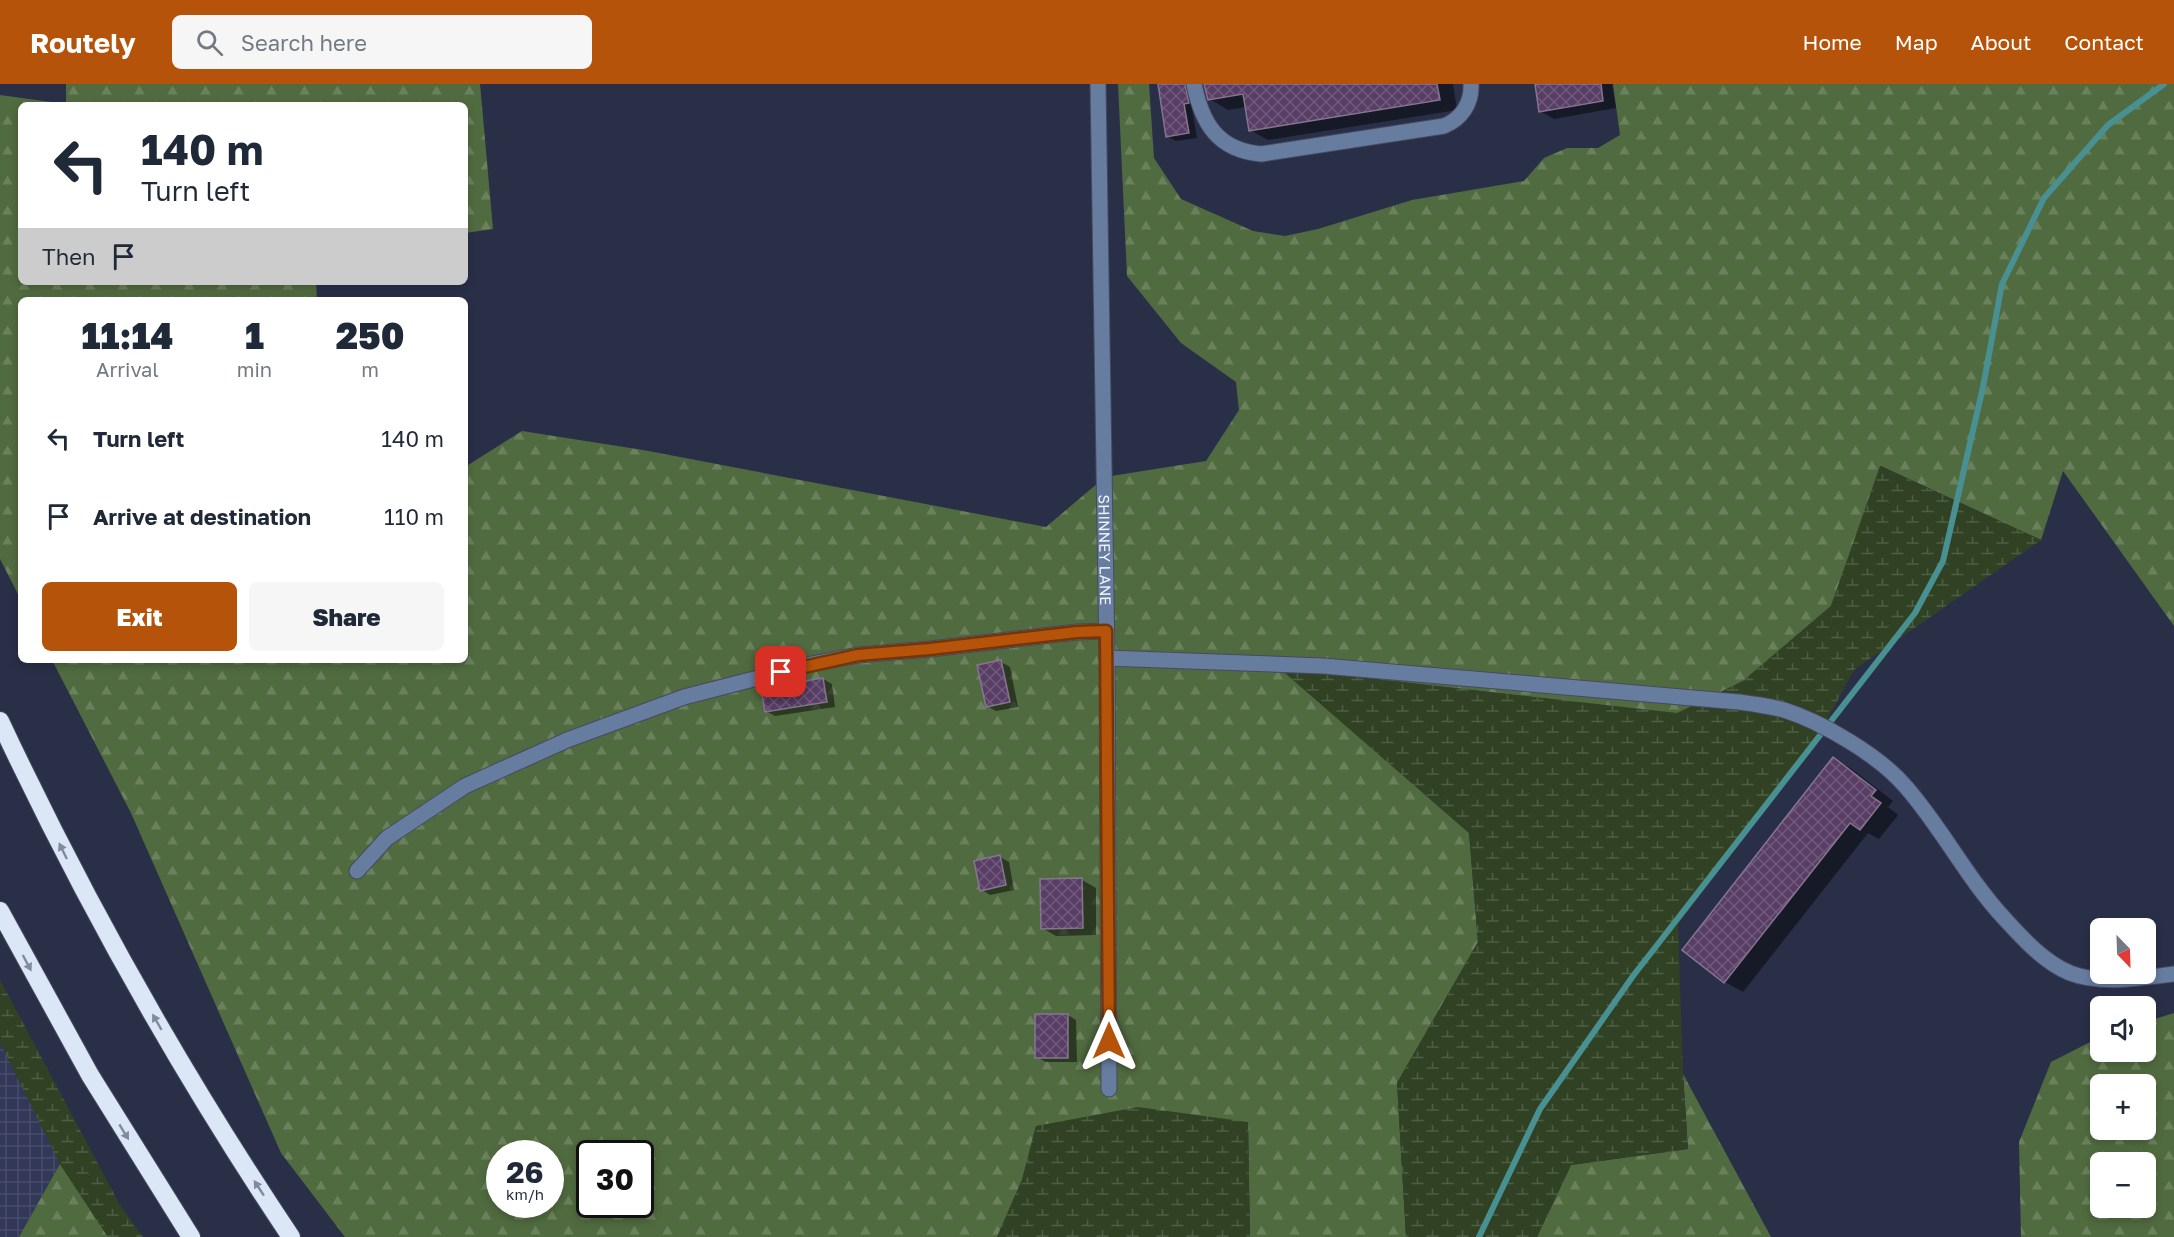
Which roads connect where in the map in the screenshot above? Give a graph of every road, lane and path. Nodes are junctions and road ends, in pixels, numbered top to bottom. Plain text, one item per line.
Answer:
1 (1098, 84) edge
2 (1194, 84) edge
3 (1471, 84) edge
4 (1106, 631) junction
5 (1107, 658) junction
6 (0, 721) edge
7 (357, 871) dead end
8 (0, 911) edge
9 (2174, 974) edge
10 (1109, 1089) dead end
11 (191, 1237) edge
12 (291, 1237) edge

1 - 4 street, SHINNEY LANE
2 - 3 street
4 - 5 street, SHINNEY LANE
4 - 7 street
5 - 9 street
5 - 10 street, SHINNEY LANE
12 -> 6 highway
8 -> 11 highway

